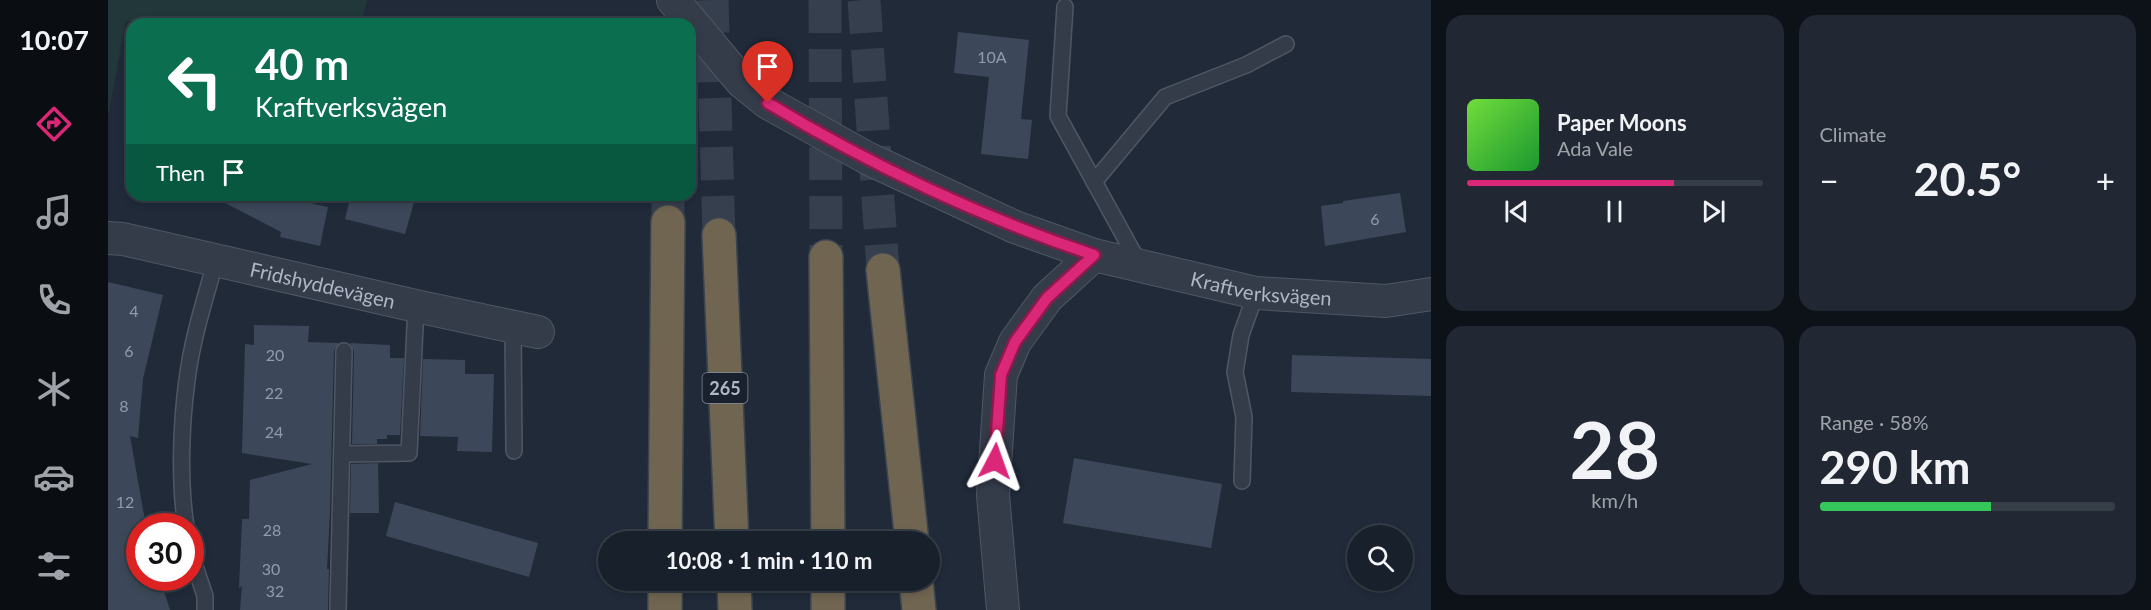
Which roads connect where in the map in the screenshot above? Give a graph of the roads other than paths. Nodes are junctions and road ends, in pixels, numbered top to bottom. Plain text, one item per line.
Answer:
1 (673, 0) edge
2 (1065, 7) dead end
3 (688, 18) edge
4 (696, 27) edge
5 (1286, 44) dead end
6 (1094, 182) junction
7 (668, 222) tunnel mouth
8 (718, 234) tunnel mouth
9 (108, 238) edge
10 (1094, 255) junction
11 (826, 257) tunnel mouth
12 (216, 260) junction
13 (1140, 266) junction
14 (883, 270) tunnel mouth
15 (1256, 293) junction
16 (1431, 294) edge
17 (416, 306) junction
18 (526, 329) joint
19 (344, 351) dead end
20 (514, 451) dead end
21 (342, 454) junction
22 (1242, 481) dead end
23 (184, 513) edge
24 (665, 531) edge
25 (732, 531) edge
26 (828, 531) edge
27 (911, 531) edge
28 (203, 591) edge
29 (665, 591) edge
30 (734, 591) edge
31 (828, 591) edge
32 (917, 591) edge
33 (205, 610) edge
34 (338, 610) edge
35 (665, 610) edge
36 (735, 610) edge
37 (828, 610) edge
38 (919, 610) edge
39 (1003, 610) edge

1 - 3 street, Kraftverksvägen
2 - 6 lane
4 - 10 street, Kraftverksvägen
5 - 6 lane
6 - 13 lane
7 - 24 highway
8 - 25 highway, 265
9 - 12 street, Fridshyddevägen
10 - 13 street, Kraftverksvägen
10 - 39 street
11 - 26 highway
12 - 17 street, Fridshyddevägen
12 - 23 lane
13 - 15 street, Kraftverksvägen
14 - 27 highway
15 - 16 street, Kraftverksvägen
15 - 22 lane
17 - 18 street, Fridshyddevägen
17 - 21 lane
18 - 20 lane
19 - 21 lane
21 - 34 lane
28 - 33 lane
29 - 35 highway
30 - 36 highway
31 - 37 highway
32 - 38 highway

